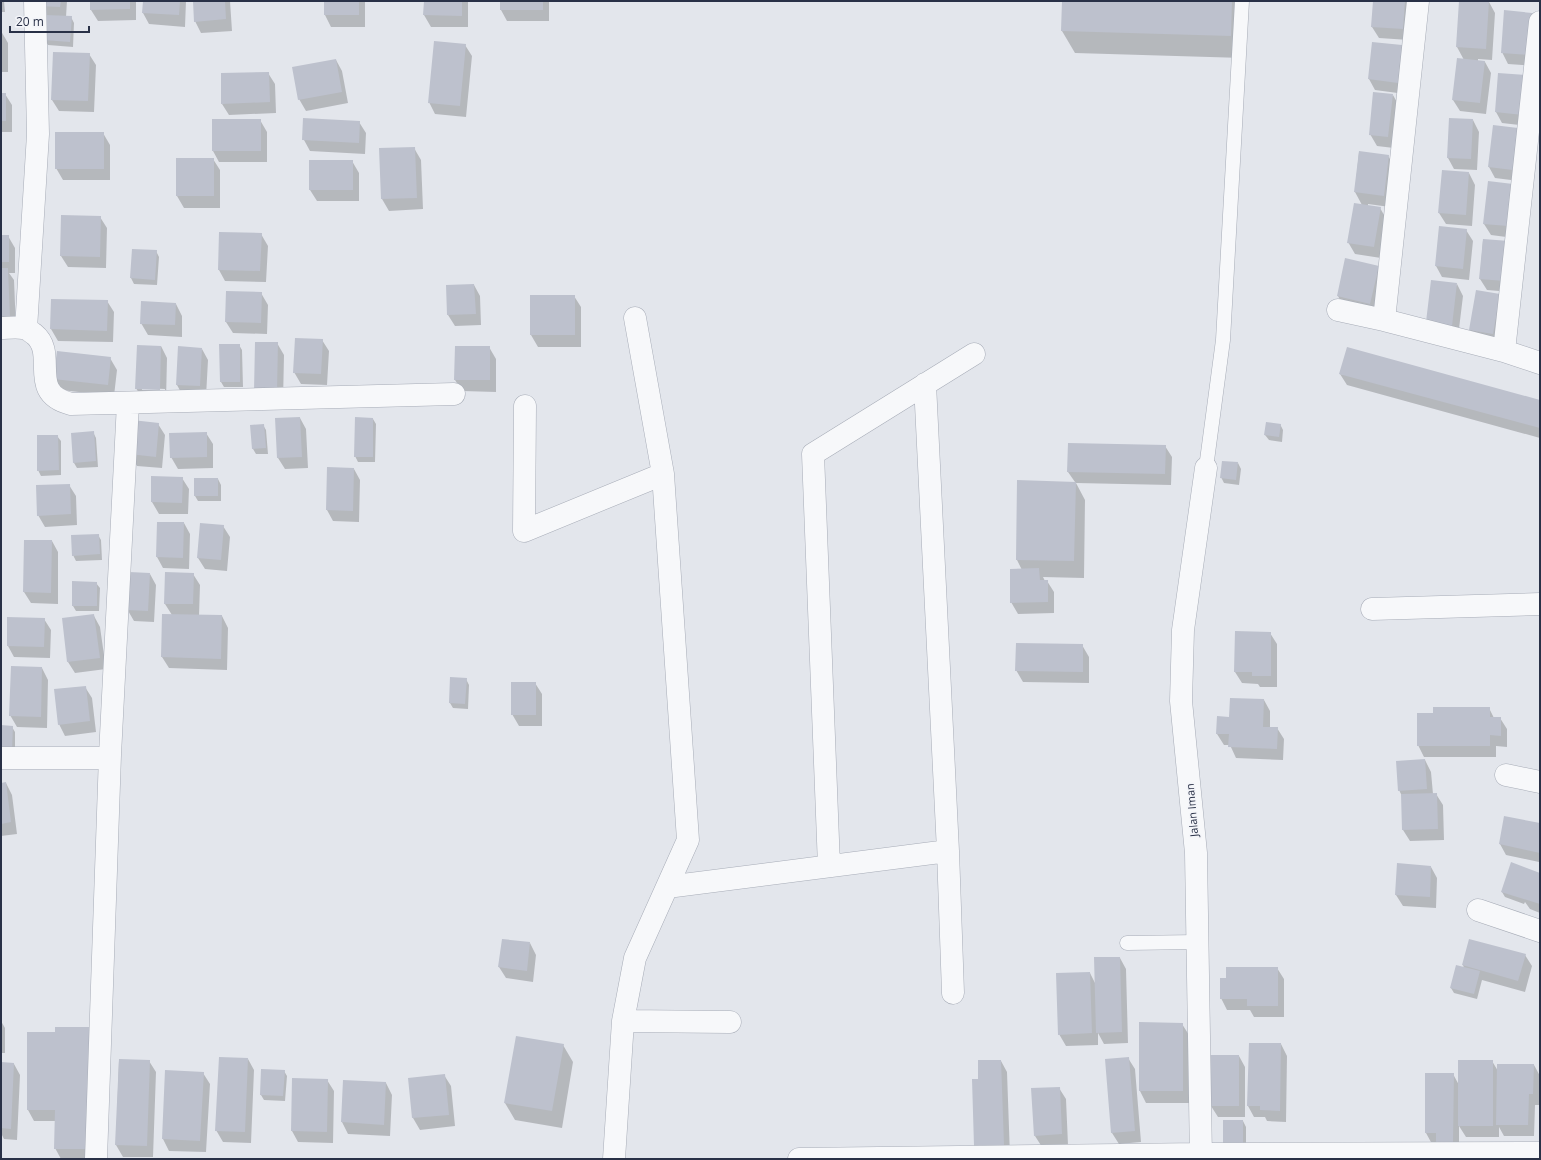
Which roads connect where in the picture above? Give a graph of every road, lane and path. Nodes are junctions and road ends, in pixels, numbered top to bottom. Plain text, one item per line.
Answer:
1 (35, 1) edge
2 (1242, 1) edge
3 (1418, 1) edge
4 (1540, 22) edge
5 (1338, 310) dead end
6 (635, 318) dead end
7 (1384, 320) junction
8 (1, 328) edge
9 (26, 328) junction
10 (1504, 351) junction
11 (974, 354) dead end
12 (1540, 363) edge
13 (925, 384) junction
14 (454, 394) dead end
15 (128, 403) junction
16 (525, 406) dead end
17 (1206, 468) joint
18 (663, 474) junction
19 (1540, 604) edge
20 (1372, 609) dead end
21 (110, 755) junction
22 (1, 758) edge
23 (1506, 775) dead end
24 (1540, 782) edge
25 (948, 851) junction
26 (829, 866) junction
27 (667, 887) junction
28 (1478, 910) dead end
29 (1540, 930) edge
30 (1196, 942) junction
31 (1127, 943) dead end
32 (952, 993) dead end
33 (623, 1021) junction
34 (730, 1022) dead end
35 (1540, 1152) edge
36 (1201, 1157) edge
37 (96, 1159) edge
38 (614, 1159) edge
39 (799, 1159) edge

1 - 9 street
2 - 17 lane
3 - 7 street
4 - 10 street
5 - 7 street
6 - 18 street
7 - 10 street
8 - 9 street
9 - 15 street
10 - 12 street
11 - 13 street
13 - 25 street
13 - 26 street
14 - 15 street
15 - 21 street
16 - 18 street
17 - 30 street, Jalan Iman
18 - 27 street
19 - 20 street
21 - 22 street
21 - 37 street
23 - 24 street
25 - 26 street
25 - 32 street
26 - 27 street
27 - 33 street
28 - 29 street
30 - 31 lane
30 - 36 street, Jalan Iman
33 - 34 street
33 - 38 street
35 - 36 street
36 - 39 street

